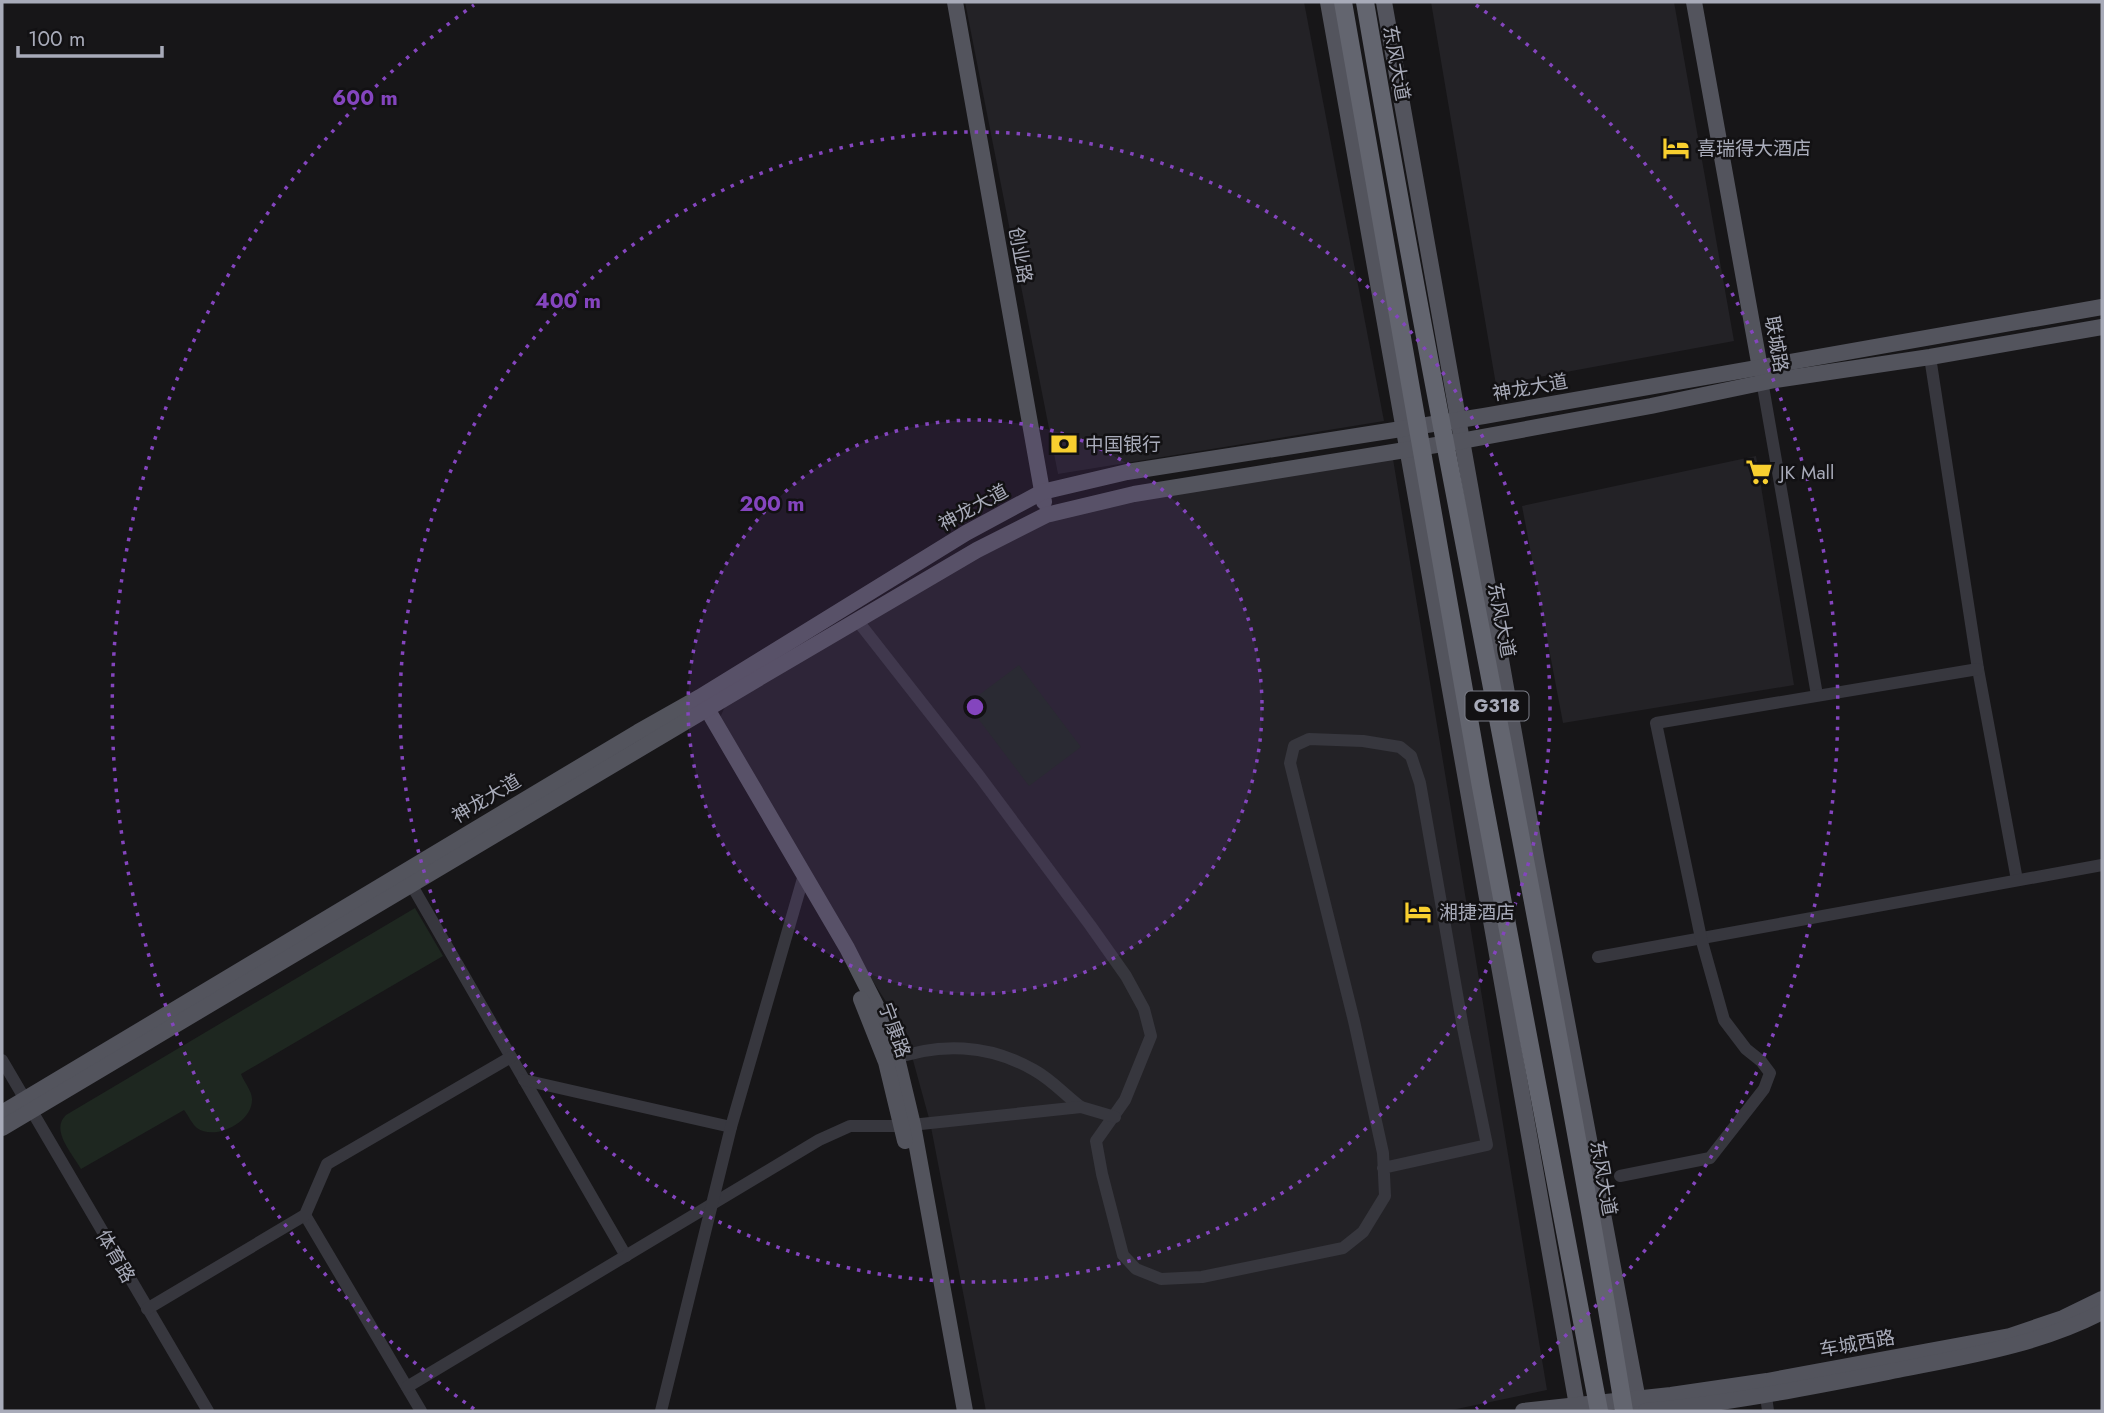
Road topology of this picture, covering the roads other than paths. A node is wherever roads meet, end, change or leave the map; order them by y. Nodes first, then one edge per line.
1 (955, 2) edge
2 (1328, 2) edge
3 (1343, 2) edge
4 (1365, 2) edge
5 (1384, 2) edge
6 (1694, 2) edge
7 (2102, 307) edge
8 (2102, 327) edge
9 (1930, 357) junction
10 (1761, 375) junction
11 (1458, 420) junction
12 (1405, 429) junction
13 (1461, 440) junction
14 (1409, 448) junction
15 (1042, 492) junction
16 (1045, 515) junction
17 (857, 620) junction
18 (1978, 669) junction
19 (1817, 695) junction
20 (699, 706) junction
21 (2102, 865) edge
22 (2017, 880) junction
23 (802, 881) junction
24 (411, 884) junction
25 (1701, 938) junction
26 (1598, 957) dead end
27 (511, 1057) junction
28 (2, 1060) edge
29 (891, 1060) junction
30 (524, 1080) junction
31 (28, 1105) junction
32 (1082, 1107) junction
33 (2, 1113) edge
34 (1115, 1117) junction
35 (907, 1126) junction
36 (731, 1127) junction
37 (2, 1128) edge
38 (1384, 1168) junction
39 (1620, 1176) dead end
40 (711, 1206) junction
41 (306, 1216) junction
42 (626, 1256) junction
43 (2102, 1300) edge
44 (147, 1309) junction
45 (2102, 1312) edge
46 (407, 1387) junction
47 (1767, 1404) edge
48 (1612, 1407) edge
49 (1642, 1407) edge
50 (1577, 1408) edge
51 (208, 1411) edge
52 (421, 1411) edge
53 (661, 1411) edge
54 (955, 1411) edge
55 (965, 1411) edge
56 (1523, 1411) edge

1 - 15 main road, 创业路
2 - 12 main road
3 - 48 highway, G318
4 - 48 highway, 东风大道 / G318
5 - 11 main road
6 - 10 main road, 联城路
7 - 10 main road, 神龙大道
8 - 9 main road, 神龙大道
9 - 10 main road, 神龙大道
9 - 18 street
10 - 11 main road, 神龙大道
10 - 13 main road, 神龙大道
10 - 19 street, 联城路
11 - 12 main road, 神龙大道
11 - 13 main road
12 - 14 main road
12 - 15 main road, 神龙大道
13 - 14 main road, 神龙大道
13 - 49 main road
14 - 16 main road, 神龙大道
14 - 50 main road
15 - 16 main road, 创业路
15 - 20 main road, 神龙大道
16 - 17 main road, 神龙大道
17 - 20 main road, 神龙大道
17 - 34 street
18 - 19 street
18 - 22 street
19 - 25 street
20 - 23 main road, 宁康路
20 - 24 main road, 神龙大道
20 - 31 main road, 神龙大道
21 - 22 street
22 - 25 street
23 - 29 main road, 宁康路
23 - 36 street
24 - 27 street
24 - 31 main road, 神龙大道
25 - 26 street
25 - 39 street
27 - 30 street
27 - 41 street
28 - 31 street, 体育路
29 - 32 street
29 - 35 main road, 宁康路
30 - 36 street
30 - 42 street
31 - 33 main road, 神龙大道
31 - 37 main road, 神龙大道
31 - 44 street, 体育路
32 - 34 street
32 - 35 street
34 - 38 street
35 - 40 street
35 - 54 main road, 宁康路
35 - 55 main road
36 - 40 street
38 - 38 street
40 - 42 street
40 - 53 street
41 - 44 street
41 - 46 street
42 - 46 street
43 - 49 main road, 车城西路
44 - 51 street, 体育路
45 - 47 main road, 车城西路
46 - 52 street
47 - 49 main road, 车城西路
48 - 49 main road, 车城西路
48 - 50 main road, 车城西路
50 - 56 main road, 车城西路

